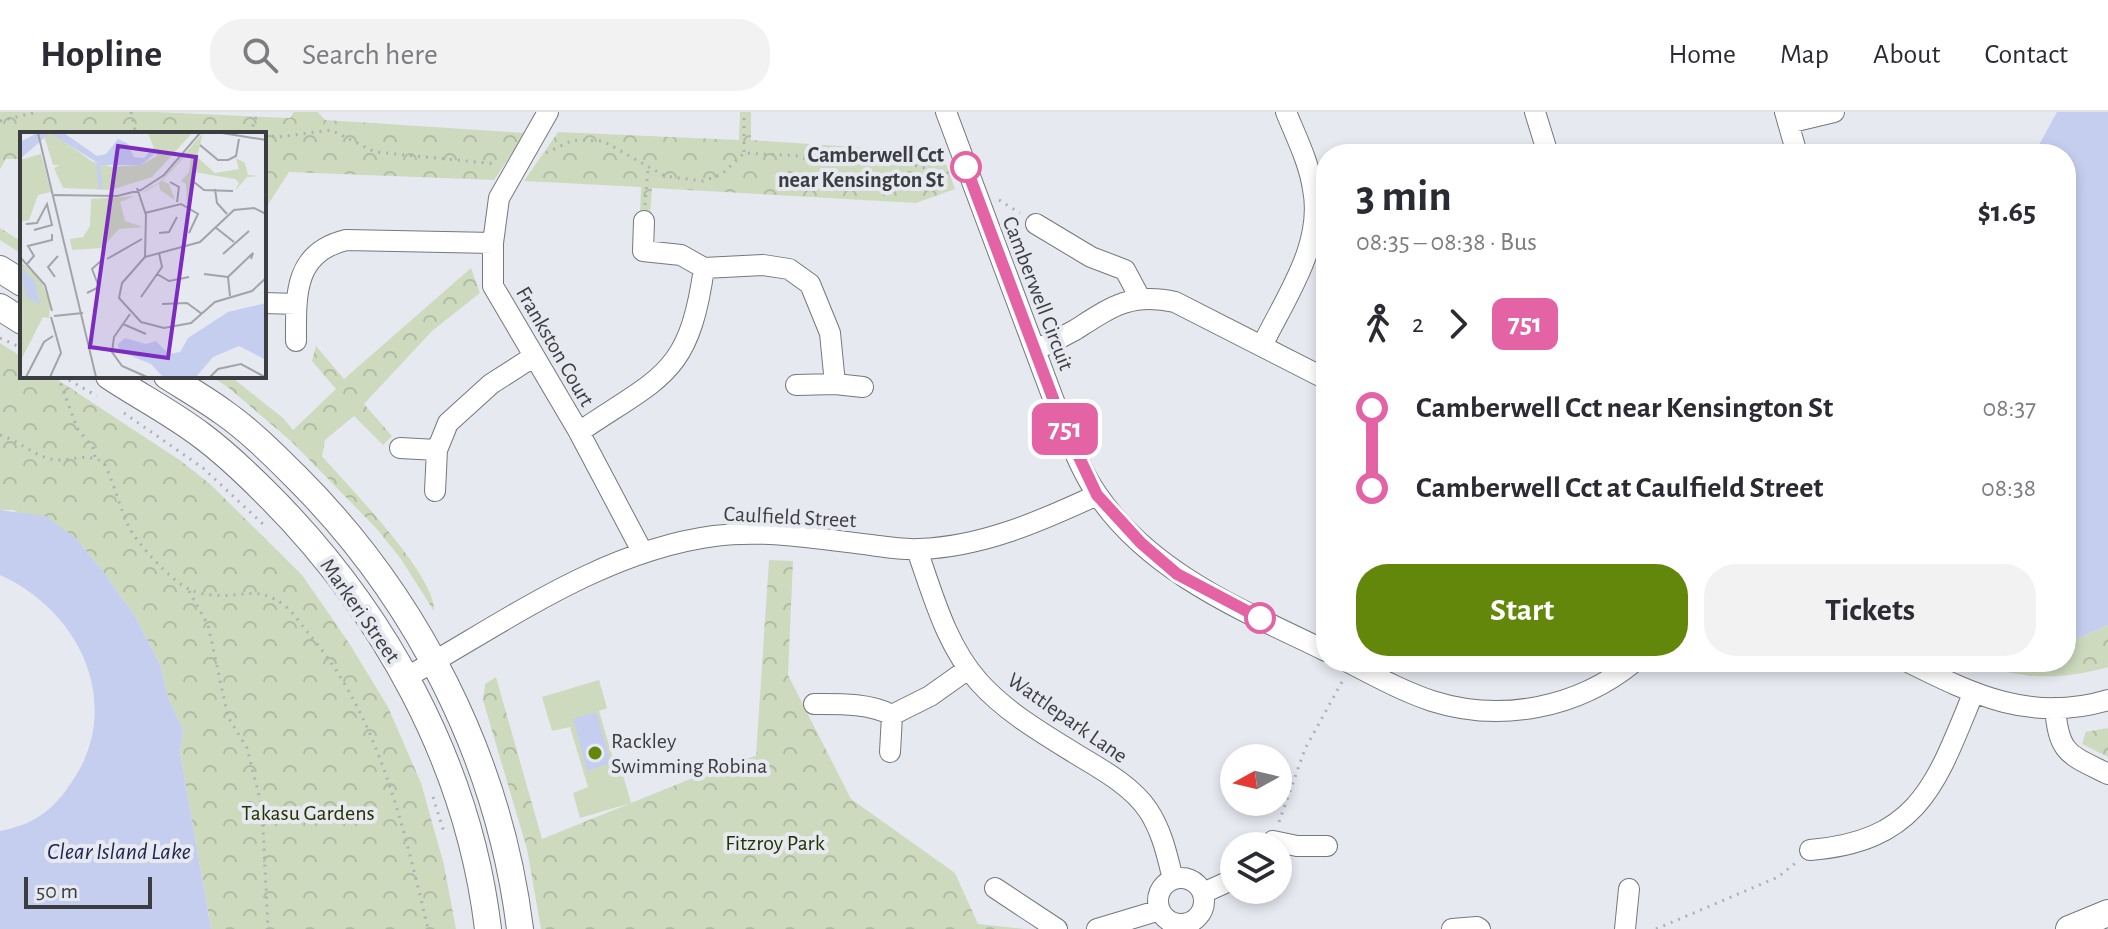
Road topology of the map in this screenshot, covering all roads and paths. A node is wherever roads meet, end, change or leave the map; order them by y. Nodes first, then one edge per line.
1 (37, 112) edge
2 (131, 112) edge
3 (258, 112) edge
4 (548, 112) edge
5 (744, 112) edge
6 (946, 112) edge
7 (1286, 112) edge
8 (1535, 112) edge
9 (1834, 112) edge
10 (1787, 118) edge
11 (0, 121) edge
12 (136, 132) edge
13 (251, 132) edge
14 (266, 135) edge
15 (1545, 144) edge
16 (1794, 144) edge
17 (744, 153) junction
18 (517, 166) junction
19 (648, 167) junction
20 (971, 181) junction
21 (644, 221) joint
22 (1036, 224) joint
23 (493, 243) junction
24 (704, 268) junction
25 (0, 269) edge
26 (20, 282) edge
27 (1140, 298) junction
28 (266, 303) edge
29 (296, 304) junction
30 (0, 307) edge
31 (20, 320) edge
32 (0, 338) edge
33 (296, 341) dead end
34 (1262, 346) junction
35 (20, 347) edge
36 (1035, 350) junction
37 (533, 357) junction
38 (1316, 374) edge
39 (61, 378) edge
40 (69, 378) edge
41 (170, 378) edge
42 (835, 384) junction
43 (796, 385) dead end
44 (103, 386) edge
45 (863, 387) dead end
46 (123, 412) dead end
47 (579, 432) junction
48 (0, 435) edge
49 (400, 448) dead end
50 (437, 450) junction
51 (95, 457) junction
52 (435, 491) dead end
53 (1097, 495) junction
54 (265, 526) dead end
55 (917, 550) junction
56 (643, 553) junction
57 (189, 590) junction
58 (1316, 646) edge
59 (434, 662) junction
60 (968, 669) junction
61 (1345, 672) edge
62 (1369, 672) edge
63 (1621, 672) edge
64 (1928, 672) edge
65 (407, 677) junction
66 (1973, 694) junction
67 (2108, 700) edge
68 (814, 704) dead end
69 (2055, 708) junction
70 (892, 715) junction
71 (890, 752) dead end
72 (2108, 774) edge
73 (430, 789) dead end
74 (1275, 832) edge
75 (447, 841) dead end
76 (1292, 845) edge
77 (1327, 846) dead end
78 (1810, 850) joint
79 (1173, 879) junction
80 (1220, 885) edge
81 (995, 888) dead end
82 (1629, 889) dead end
83 (1203, 893) junction
84 (1160, 910) junction
85 (2108, 913) edge
86 (1184, 926) edge
87 (1478, 928) edge
88 (268, 929) edge
89 (428, 929) edge
90 (488, 929) edge
91 (520, 929) edge
92 (1057, 929) edge
93 (1097, 929) edge
94 (1452, 929) edge
95 (1625, 929) edge
96 (1656, 929) edge
97 (2069, 929) edge

1 - 11 path
2 - 12 path
3 - 13 path
4 - 18 street, Frankston Court
5 - 17 path
6 - 20 street, Camberwell Circuit
7 - 34 street
8 - 15 street
9 - 10 street
10 - 16 street
14 - 18 path
17 - 19 path
17 - 20 path
18 - 19 path
18 - 23 street, Frankston Court
19 - 21 path
20 - 22 path
20 - 36 street, Camberwell Circuit
21 - 24 street
22 - 27 street
23 - 29 street
23 - 37 street, Frankston Court
24 - 42 street
24 - 47 street
25 - 26 main road
27 - 34 street
27 - 36 street
28 - 29 street
29 - 33 street
30 - 31 main road
32 - 35 path
34 - 38 street
36 - 53 street, Camberwell Circuit
37 - 47 street, Frankston Court
37 - 50 street
39 - 51 path
40 - 44 path
41 - 59 main road, Markeri Street
42 - 43 street
42 - 45 street
44 - 65 main road, Markeri Street
46 - 54 path
47 - 56 street, Frankston Court
48 - 51 path
49 - 50 street
50 - 52 street
51 - 57 path
53 - 55 street, Caulfield Street
53 - 58 street, Camberwell Circuit
55 - 56 street, Caulfield Street
55 - 60 street, Wattlepark Lane
56 - 59 street, Caulfield Street
57 - 88 path
57 - 89 path
59 - 65 street, Caulfield Street
59 - 91 main road, Markeri Street
60 - 70 street
60 - 79 street, Wattlepark Lane
61 - 74 path
62 - 63 street
64 - 66 street
65 - 90 main road, Markeri Street
66 - 69 street
66 - 78 street
67 - 69 street
68 - 70 street
69 - 72 street
70 - 71 street
73 - 75 path
76 - 77 street
78 - 96 path
79 - 83 street
79 - 84 street
80 - 83 street
81 - 92 street
82 - 95 street
83 - 86 street
84 - 86 street
84 - 93 street
85 - 97 main road
87 - 94 street

